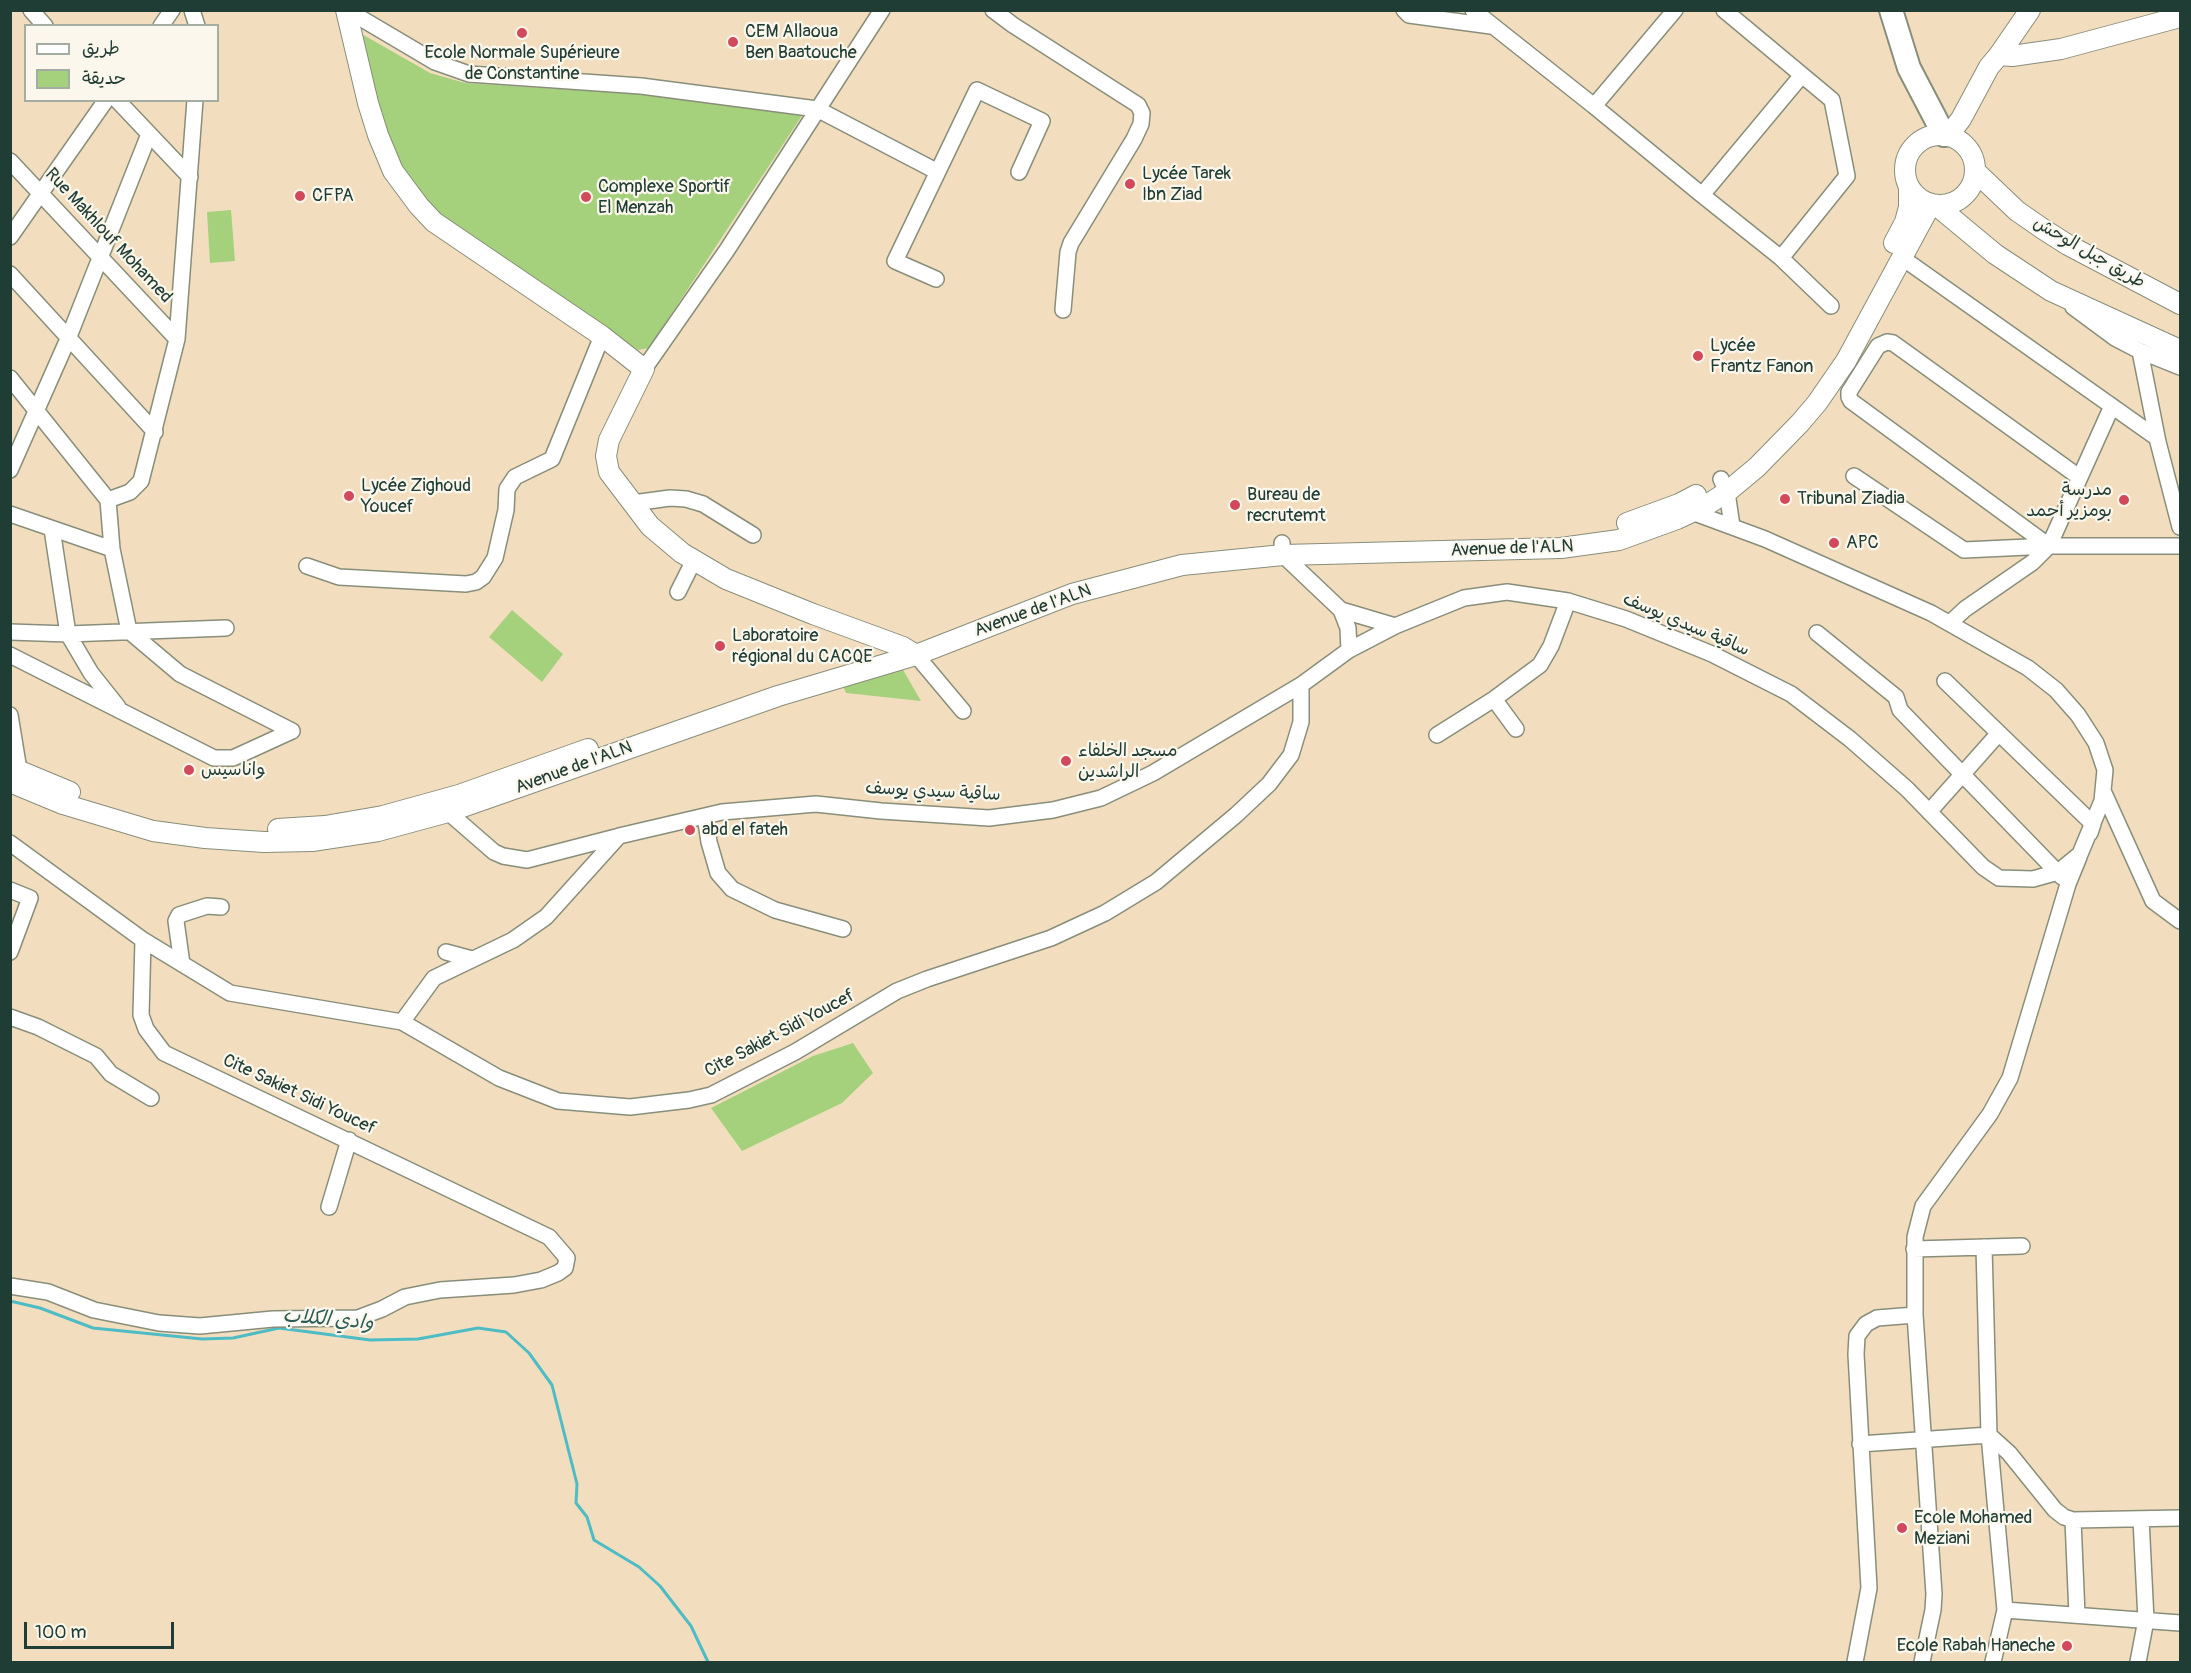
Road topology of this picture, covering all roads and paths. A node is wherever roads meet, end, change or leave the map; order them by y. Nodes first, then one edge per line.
1 (31, 10) edge
2 (172, 10) edge
3 (882, 10) edge
4 (993, 10) edge
5 (1404, 10) edge
6 (1473, 10) edge
7 (1675, 10) edge
8 (1724, 10) edge
9 (1891, 10) edge
10 (2030, 10) edge
11 (347, 11) edge
12 (2181, 17) edge
13 (43, 24) edge
14 (162, 24) edge
15 (1491, 26) junction
16 (1999, 55) junction
17 (1802, 75) junction
18 (104, 102) edge
19 (119, 102) edge
20 (195, 102) edge
21 (1594, 106) junction
22 (817, 109) junction
23 (149, 134) junction
24 (1946, 136) junction
25 (1966, 146) junction
26 (10, 161) edge
27 (936, 171) junction
28 (1975, 171) junction
29 (1019, 172) dead end
30 (190, 177) junction
31 (1909, 186) junction
32 (41, 192) junction
33 (1702, 195) junction
34 (1933, 204) junction
35 (10, 237) edge
36 (100, 256) junction
37 (1900, 257) junction
38 (1781, 258) junction
39 (10, 274) edge
40 (936, 279) dead end
41 (2051, 291) junction
42 (2181, 304) edge
43 (1831, 306) dead end
44 (1064, 310) dead end
45 (602, 336) junction
46 (68, 339) junction
47 (177, 339) junction
48 (2140, 351) junction
49 (2181, 351) edge
50 (1855, 365) junction
51 (2181, 367) edge
52 (644, 369) junction
53 (10, 378) edge
54 (2112, 406) junction
55 (37, 410) junction
56 (155, 432) junction
57 (2157, 438) junction
58 (10, 470) edge
59 (1854, 477) dead end
60 (2079, 477) junction
61 (1724, 486) junction
62 (108, 500) junction
63 (633, 503) junction
64 (1688, 507) junction
65 (10, 514) edge
66 (1732, 526) junction
67 (2181, 527) edge
68 (52, 529) junction
69 (753, 535) dead end
70 (2049, 546) junction
71 (2181, 546) edge
72 (112, 549) junction
73 (1282, 549) junction
74 (694, 560) junction
75 (307, 566) dead end
76 (678, 592) dead end
77 (1568, 601) junction
78 (1341, 610) junction
79 (1950, 623) junction
80 (1395, 626) junction
81 (226, 628) dead end
82 (129, 631) junction
83 (10, 632) edge
84 (1817, 633) dead end
85 (68, 634) junction
86 (1349, 650) junction
87 (910, 651) junction
88 (10, 655) edge
89 (1945, 681) dead end
90 (1301, 686) junction
91 (1494, 699) junction
92 (963, 711) dead end
93 (121, 712) junction
94 (10, 715) edge
95 (1516, 729) dead end
96 (1999, 733) junction
97 (1437, 735) dead end
98 (1963, 774) junction
99 (15, 780) edge
100 (2104, 793) junction
101 (445, 806) junction
102 (1929, 812) junction
103 (705, 816) junction
104 (2093, 824) junction
105 (619, 836) junction
106 (10, 843) edge
107 (2063, 878) junction
108 (10, 890) edge
109 (221, 907) dead end
110 (2181, 921) edge
111 (843, 929) dead end
112 (143, 940) junction
113 (11, 950) edge
114 (446, 952) dead end
115 (472, 959) junction
116 (182, 964) junction
117 (10, 1017) edge
118 (402, 1022) junction
119 (151, 1098) dead end
120 (349, 1140) junction
121 (329, 1207) dead end
122 (2022, 1246) dead end
123 (1984, 1248) junction
124 (1914, 1249) junction
125 (10, 1286) edge
126 (1915, 1316) junction
127 (1989, 1435) junction
128 (1922, 1439) junction
129 (1860, 1444) junction
130 (2181, 1518) edge
131 (2141, 1519) junction
132 (2073, 1520) junction
133 (2004, 1610) junction
134 (2077, 1615) junction
135 (2146, 1620) junction
136 (2181, 1623) edge
137 (1856, 1662) edge
138 (1922, 1662) edge
139 (1993, 1662) edge
140 (2138, 1662) edge

1 - 13 street
2 - 14 street
3 - 22 street
4 - 44 street
5 - 15 street
6 - 15 street
7 - 21 street
8 - 17 street
9 - 24 highway
10 - 16 main road
11 - 22 street
11 - 45 main road
12 - 16 main road
15 - 21 street
16 - 24 main road
16 - 25 main road
17 - 33 street
17 - 38 street
18 - 32 street
19 - 23 street
20 - 30 street
21 - 33 street
22 - 27 street
22 - 52 street
23 - 30 street
23 - 36 street
24 - 25 main road
24 - 31 main road
25 - 28 main road
26 - 32 street, Rue Makhlouf Mohamed
27 - 29 street
27 - 40 street
28 - 34 main road
28 - 42 main road, طريق جبل الوحش
30 - 47 street
31 - 34 main road
31 - 61 main road
32 - 35 street
32 - 36 street, Rue Makhlouf Mohamed
33 - 38 street
34 - 37 main road
34 - 41 main road
36 - 46 street
36 - 47 street, Rue Makhlouf Mohamed
37 - 50 main road
37 - 54 street
38 - 43 street
39 - 46 street
41 - 48 street
41 - 49 main road
45 - 52 main road
45 - 75 street
46 - 55 street
46 - 56 street
47 - 56 street
48 - 51 street
48 - 57 street
50 - 60 street
50 - 61 main road
50 - 70 street
52 - 63 main road
53 - 55 street
54 - 57 street
54 - 60 street
55 - 58 street
55 - 62 street
56 - 62 street
57 - 67 street
59 - 70 street
60 - 70 street
61 - 64 main road
61 - 66 street
62 - 72 street
63 - 69 street
63 - 74 main road
64 - 66 street, ساقية سيدي يوسف
64 - 73 main road
65 - 68 street
66 - 79 street, ساقية سيدي يوسف
68 - 72 street
68 - 85 street
70 - 71 street
70 - 79 street
72 - 82 street
73 - 78 street
73 - 87 main road
74 - 76 street
74 - 87 main road
77 - 80 street, ساقية سيدي يوسف
77 - 91 street
77 - 102 street, ساقية سيدي يوسف
78 - 80 street
78 - 86 street
79 - 100 street, ساقية سيدي يوسف
80 - 86 street, ساقية سيدي يوسف
81 - 82 street
82 - 85 street
82 - 93 street
83 - 85 street
84 - 98 street
85 - 93 street
86 - 90 street, ساقية سيدي يوسف
87 - 92 street
87 - 101 main road
88 - 93 street
89 - 96 street
90 - 103 street, ساقية سيدي يوسف
90 - 118 street, Cite Sakiet Sidi Youcef
91 - 95 street
91 - 97 street
94 - 99 street
96 - 98 street
96 - 104 street
98 - 102 street
98 - 107 street
99 - 101 main road
100 - 104 street, ساقية سيدي يوسف
100 - 110 street
101 - 105 street, ساقية سيدي يوسف
102 - 107 street, ساقية سيدي يوسف
103 - 105 street, ساقية سيدي يوسف
103 - 111 street
104 - 107 street, ساقية سيدي يوسف
105 - 115 street
106 - 112 street, Cite Sakiet Sidi Youcef
107 - 124 street
108 - 113 street
109 - 116 street
112 - 116 street, Cite Sakiet Sidi Youcef
112 - 120 street, Cite Sakiet Sidi Youcef
114 - 115 street
115 - 118 street
116 - 118 street, Cite Sakiet Sidi Youcef
117 - 119 street
120 - 121 street
120 - 125 street, Cite Sakiet Sidi Youcef
122 - 123 street
123 - 124 street
123 - 127 street
124 - 126 street
126 - 128 street
126 - 129 street
127 - 128 street
127 - 132 street
127 - 133 street
128 - 129 street
128 - 138 street
129 - 137 street
130 - 131 street
131 - 132 street
131 - 135 street
132 - 134 street
133 - 134 street
133 - 139 street
134 - 135 street
135 - 136 street
135 - 140 street

